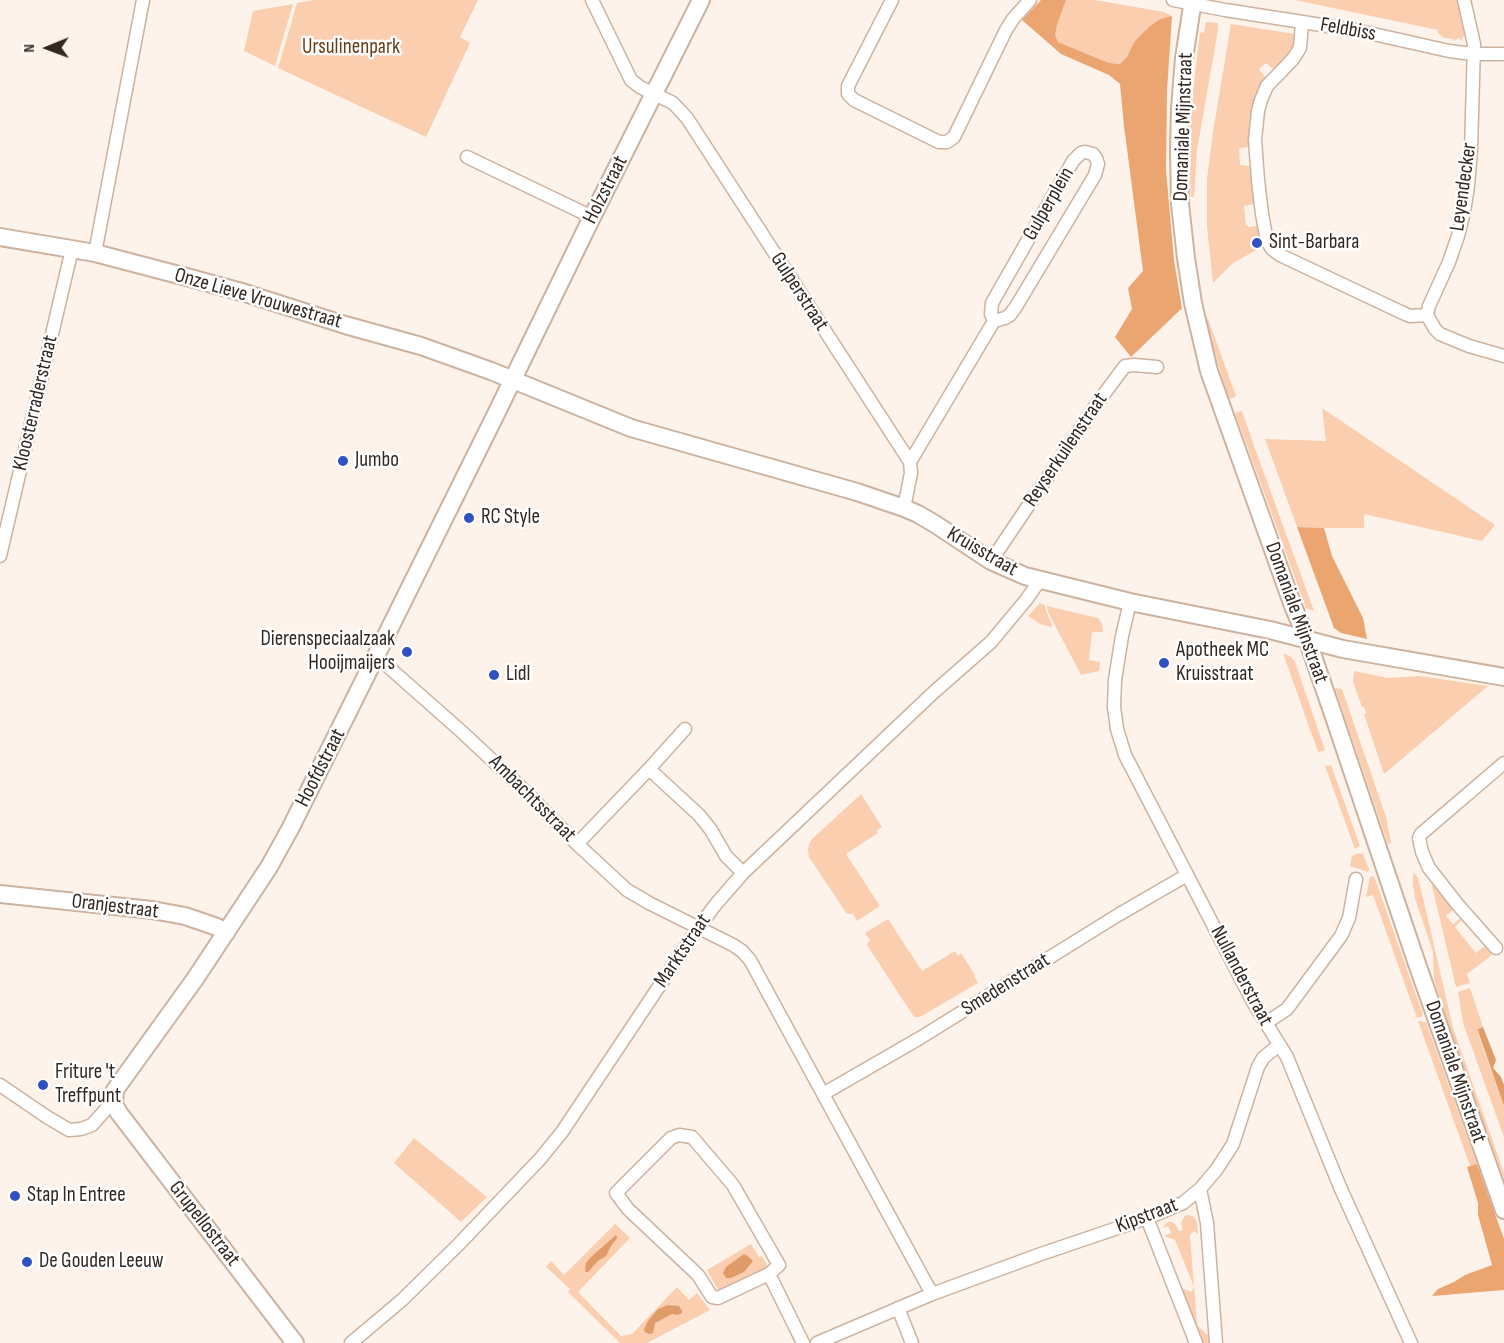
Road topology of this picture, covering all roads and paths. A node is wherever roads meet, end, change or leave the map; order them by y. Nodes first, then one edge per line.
1 (143, 0) edge
2 (592, 0) edge
3 (700, 0) edge
4 (892, 0) edge
5 (1030, 0) edge
6 (1173, 0) edge
7 (1464, 0) edge
8 (1193, 2) edge
9 (1302, 23) junction
10 (1473, 54) junction
11 (1504, 54) edge
12 (654, 93) junction
13 (467, 157) dead end
14 (592, 218) junction
15 (0, 237) edge
16 (72, 249) junction
17 (94, 254) junction
18 (1427, 315) junction
19 (994, 321) junction
20 (1504, 356) edge
21 (1157, 367) dead end
22 (512, 380) junction
23 (909, 462) junction
24 (904, 508) junction
25 (0, 556) edge
26 (991, 561) junction
27 (1040, 580) junction
28 (1130, 602) junction
29 (1306, 639) junction
30 (376, 656) junction
31 (1504, 677) edge
32 (685, 729) dead end
33 (1504, 763) edge
34 (648, 769) junction
35 (577, 844) junction
36 (743, 873) junction
37 (1187, 875) junction
38 (1356, 879) dead end
39 (0, 894) edge
40 (698, 928) junction
41 (226, 933) junction
42 (1496, 948) dead end
43 (1266, 1023) junction
44 (1279, 1045) junction
45 (0, 1085) edge
46 (823, 1094) junction
47 (114, 1104) junction
48 (1200, 1189) junction
49 (1504, 1210) edge
50 (1148, 1218) junction
51 (769, 1274) junction
52 (932, 1294) junction
53 (898, 1308) junction
54 (295, 1343) edge
55 (351, 1343) edge
56 (803, 1343) edge
57 (817, 1343) edge
58 (912, 1343) edge
59 (1197, 1343) edge
60 (1216, 1343) edge
61 (1412, 1343) edge

1 - 17 street
2 - 12 street, Gulperstraat
3 - 12 main road, Holzstraat
4 - 5 street
6 - 8 street, Feldbiss
7 - 10 street, Leyendecker
8 - 9 street, Feldbiss
8 - 29 main road, Domaniale Mijnstraat
9 - 10 street, Feldbiss
9 - 18 street
10 - 11 street, Feldbiss
10 - 18 street, Leyendecker
12 - 14 main road, Holzstraat
12 - 23 street, Gulperstraat
13 - 14 street
14 - 22 main road, Holzstraat
15 - 16 main road, Onze Lieve Vrouwestraat
16 - 17 main road, Onze Lieve Vrouwestraat
16 - 25 street, Kloosterraderstraat
17 - 22 main road, Onze Lieve Vrouwestraat
18 - 20 street
19 - 19 street, Gulperplein
19 - 23 street, Gulperplein
21 - 26 street, Reyserkuilenstraat
22 - 24 main road, Kruisstraat
22 - 30 main road, Hoofdstraat
23 - 24 street
24 - 26 main road, Kruisstraat
26 - 27 main road, Kruisstraat
27 - 28 main road, Kruisstraat
27 - 36 street, Marktstraat
28 - 29 main road, Kruisstraat
28 - 37 street, Nullanderstraat
29 - 31 main road, Kruisstraat
29 - 49 main road, Domaniale Mijnstraat
30 - 35 street, Ambachtsstraat
30 - 41 main road, Hoofdstraat
32 - 34 street
33 - 42 street
34 - 35 street
34 - 36 street
35 - 40 street, Ambachtsstraat
36 - 40 street, Marktstraat
37 - 43 street, Nullanderstraat
37 - 46 street, Smedenstraat
38 - 43 street
39 - 41 main road, Oranjestraat
40 - 46 street, Ambachtsstraat
40 - 55 street, Marktstraat
41 - 47 main road, Hoofdstraat
43 - 44 street, Nullanderstraat
44 - 48 street, Kipstraat
44 - 61 street, Nullanderstraat
45 - 47 street, Hoofdstraat
46 - 52 street, Ambachtsstraat
47 - 54 main road, Grupellostraat
48 - 50 street, Kipstraat
48 - 60 street
50 - 52 street, Kipstraat
50 - 59 street
51 - 51 street
51 - 56 street
52 - 53 street, Kipstraat
53 - 57 street, Kipstraat
53 - 58 street

